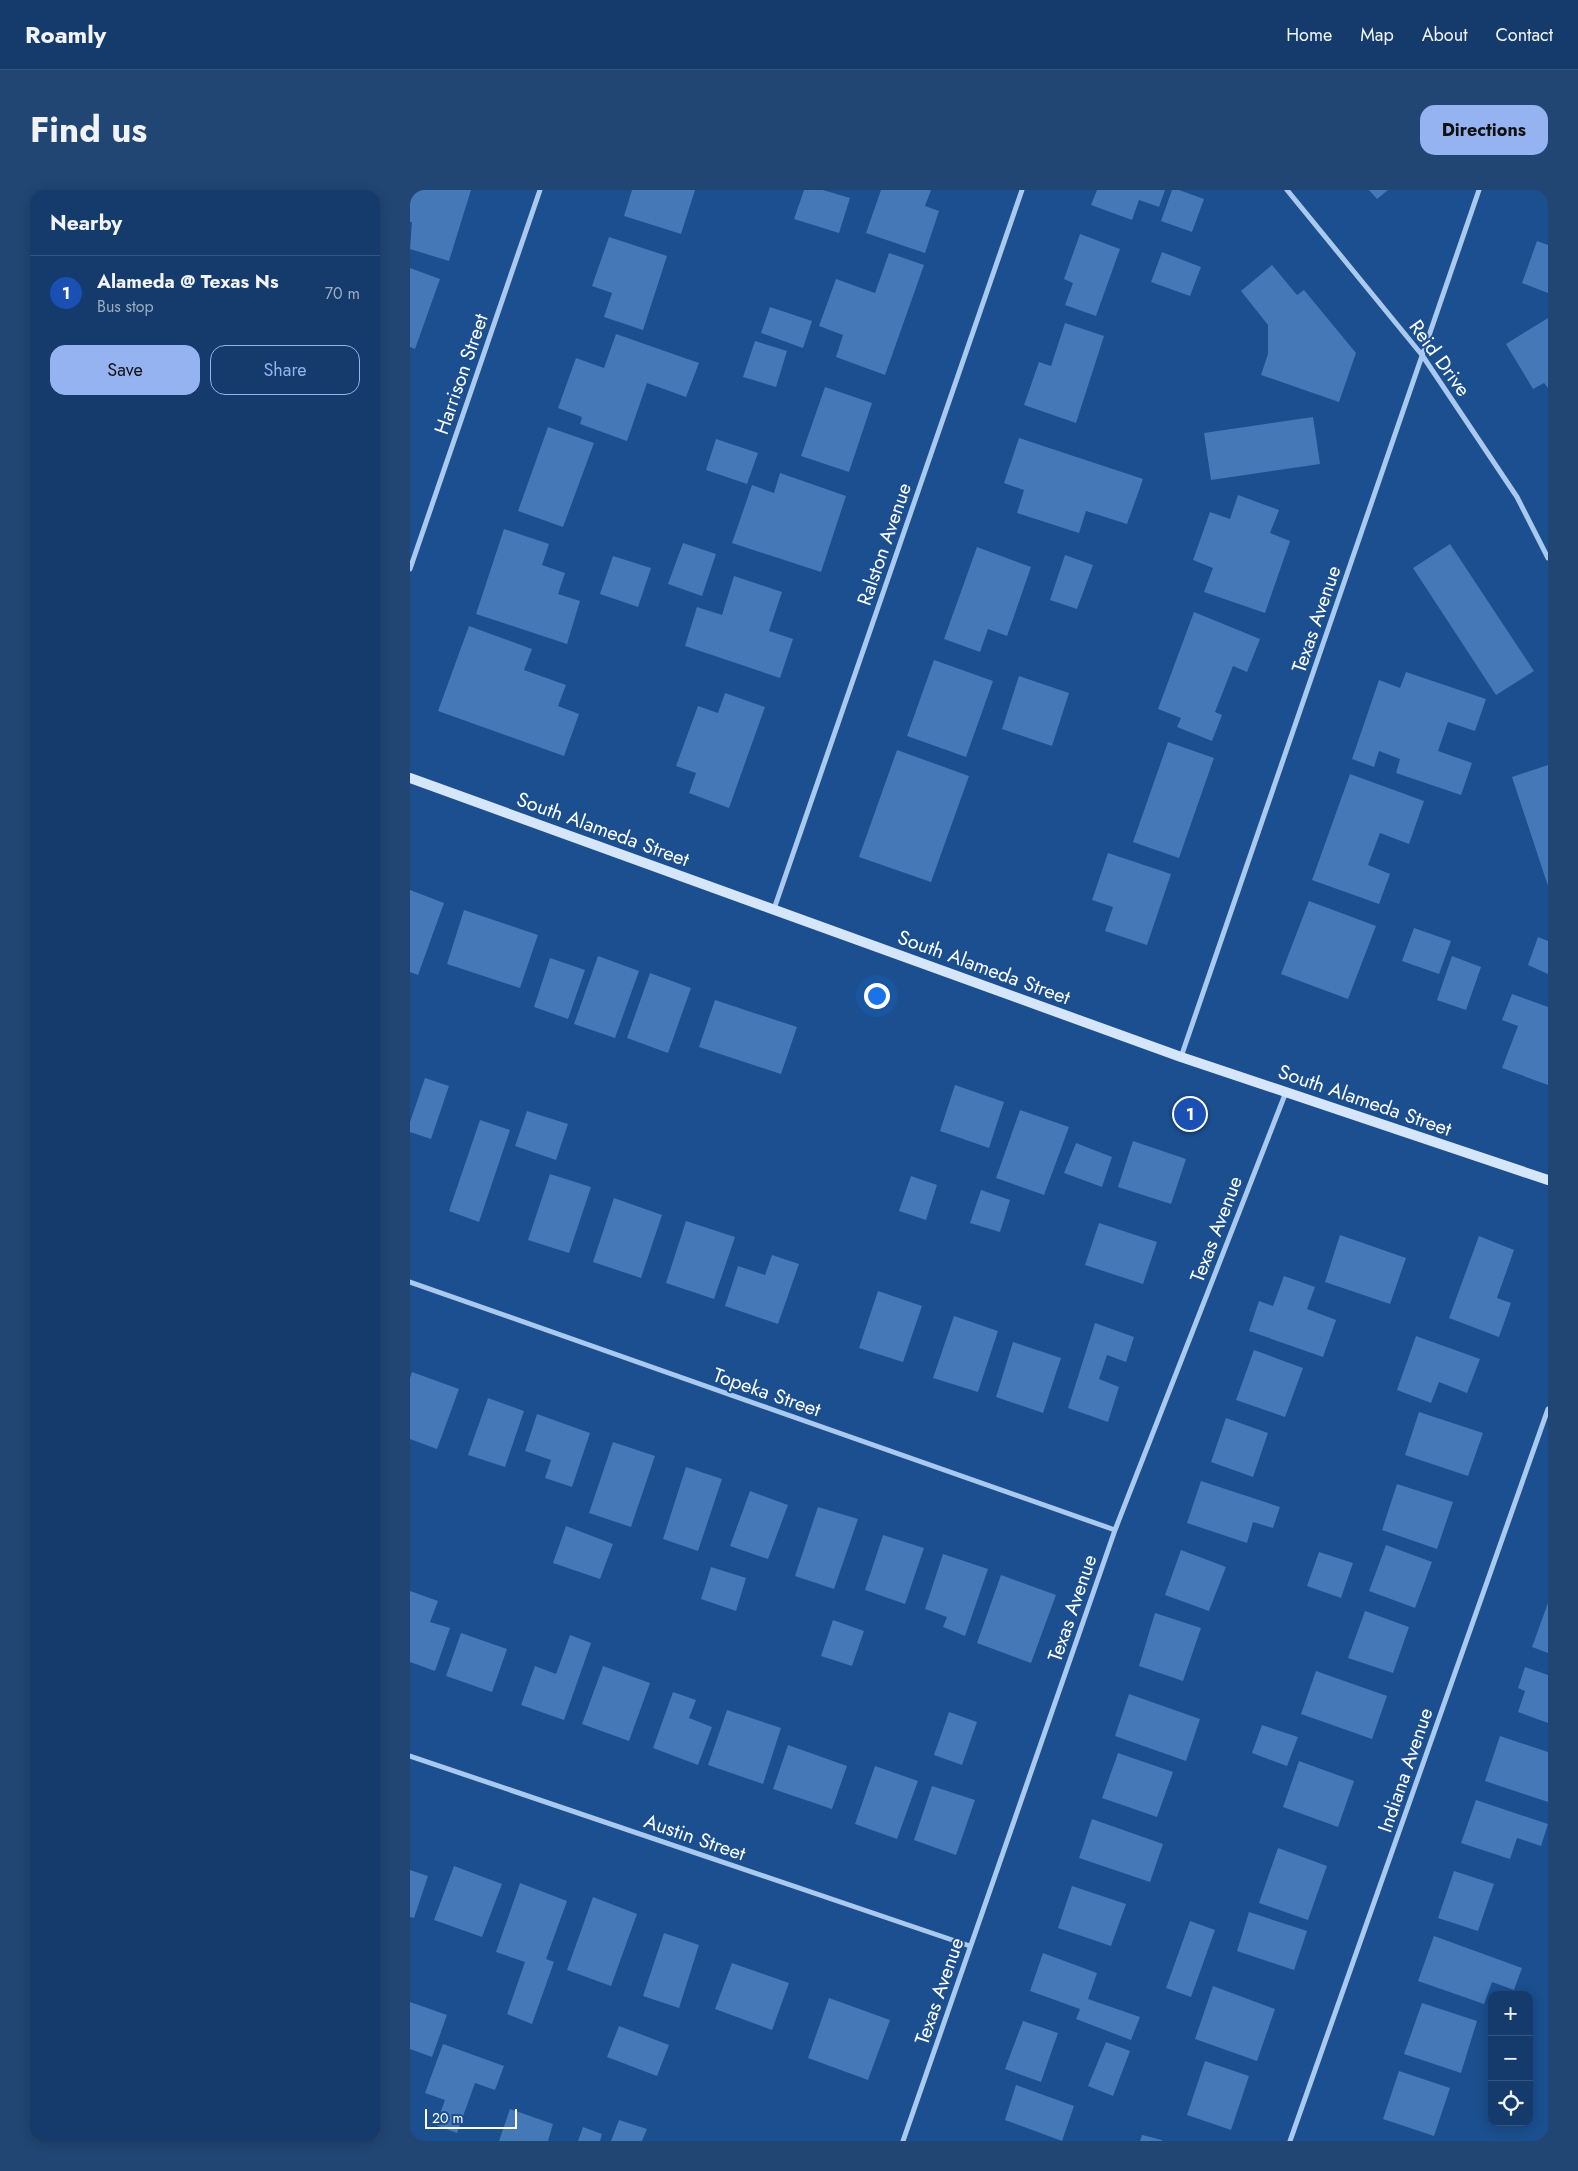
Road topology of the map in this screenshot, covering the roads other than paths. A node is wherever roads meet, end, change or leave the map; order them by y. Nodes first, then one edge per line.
1 (540, 190) edge
2 (1022, 190) edge
3 (1287, 190) edge
4 (1479, 190) edge
5 (1422, 355) junction
6 (1548, 558) edge
7 (410, 569) edge
8 (410, 778) edge
9 (774, 909) junction
10 (1181, 1057) junction
11 (1286, 1092) junction
12 (1548, 1180) edge
13 (410, 1282) edge
14 (1548, 1409) edge
15 (1115, 1530) junction
16 (410, 1756) edge
17 (970, 1946) junction
18 (903, 2141) edge
19 (1290, 2141) edge

1 - 7 street, Harrison Street
2 - 9 street, Ralston Avenue
3 - 5 street, Reid Drive
4 - 5 street, Texas Avenue
5 - 6 street, Reid Drive
5 - 10 street, Texas Avenue
8 - 9 main road, South Alameda Street
9 - 10 main road, South Alameda Street
10 - 11 main road, South Alameda Street
11 - 12 main road, South Alameda Street
11 - 15 street, Texas Avenue
13 - 15 street, Topeka Street
14 - 19 street, Indiana Avenue
15 - 17 street, Texas Avenue
16 - 17 street, Austin Street
17 - 18 street, Texas Avenue

